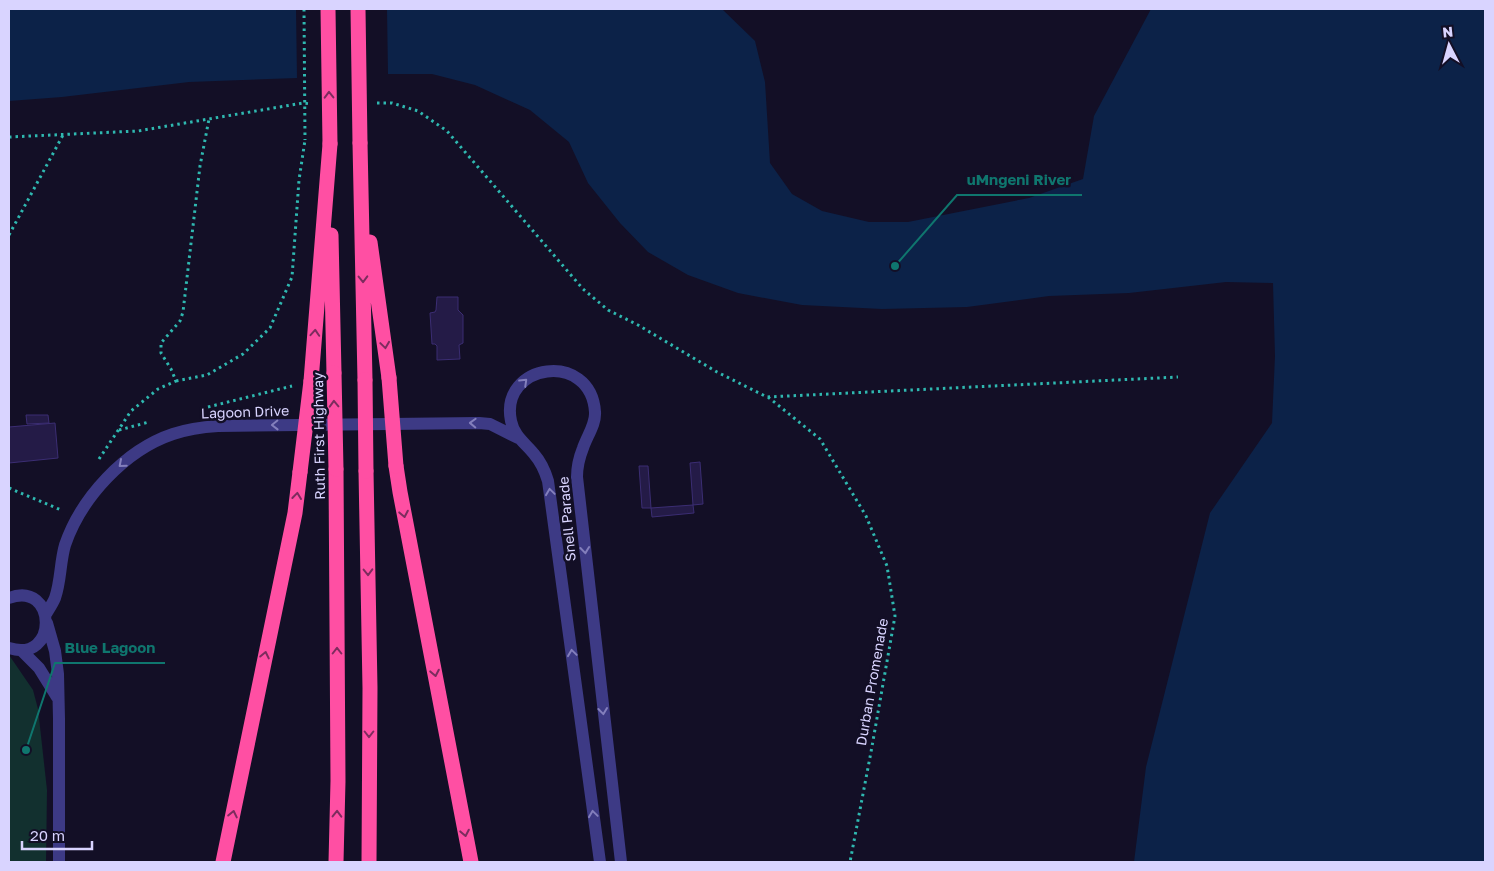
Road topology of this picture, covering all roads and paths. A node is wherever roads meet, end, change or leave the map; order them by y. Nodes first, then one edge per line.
1 (304, 9) edge
2 (328, 9) edge
3 (358, 9) edge
4 (209, 119) dead end
5 (64, 134) dead end
6 (330, 144) junction
7 (361, 176) junction
8 (9, 235) edge
9 (696, 361) dead end
10 (1178, 377) dead end
11 (176, 381) junction
12 (311, 381) junction
13 (257, 394) dead end
14 (767, 397) junction
15 (518, 438) junction
16 (96, 462) dead end
17 (9, 488) edge
18 (75, 520) junction
19 (9, 598) edge
20 (46, 618) junction
21 (15, 649) edge
22 (58, 699) junction
23 (60, 862) edge
24 (223, 862) edge
25 (336, 862) edge
26 (369, 862) edge
27 (471, 862) edge
28 (600, 862) edge
29 (621, 862) edge
30 (850, 862) edge

1 - 11 path, bridge
6 -> 2 highway, Ruth First Highway, bridge
3 - 7 highway, bridge
4 - 11 path
5 - 8 path
12 -> 6 highway
25 -> 6 highway, Ruth First Highway, bridge
7 -> 26 highway, bridge
7 -> 27 highway, bridge
9 - 14 path, Durban Promenade
10 - 14 path, Durban Promenade
11 - 16 path
12 - 13 path
24 -> 12 highway, bridge
14 - 30 path, Durban Promenade
15 -> 18 street, Lagoon Drive
28 -> 15 street, Snell Parade
15 -> 29 street, Snell Parade
17 - 18 path
18 - 20 street, Lagoon Drive
19 - 20 street
20 - 21 street, Lagoon Drive
20 - 22 street
21 - 22 street
22 - 23 street

